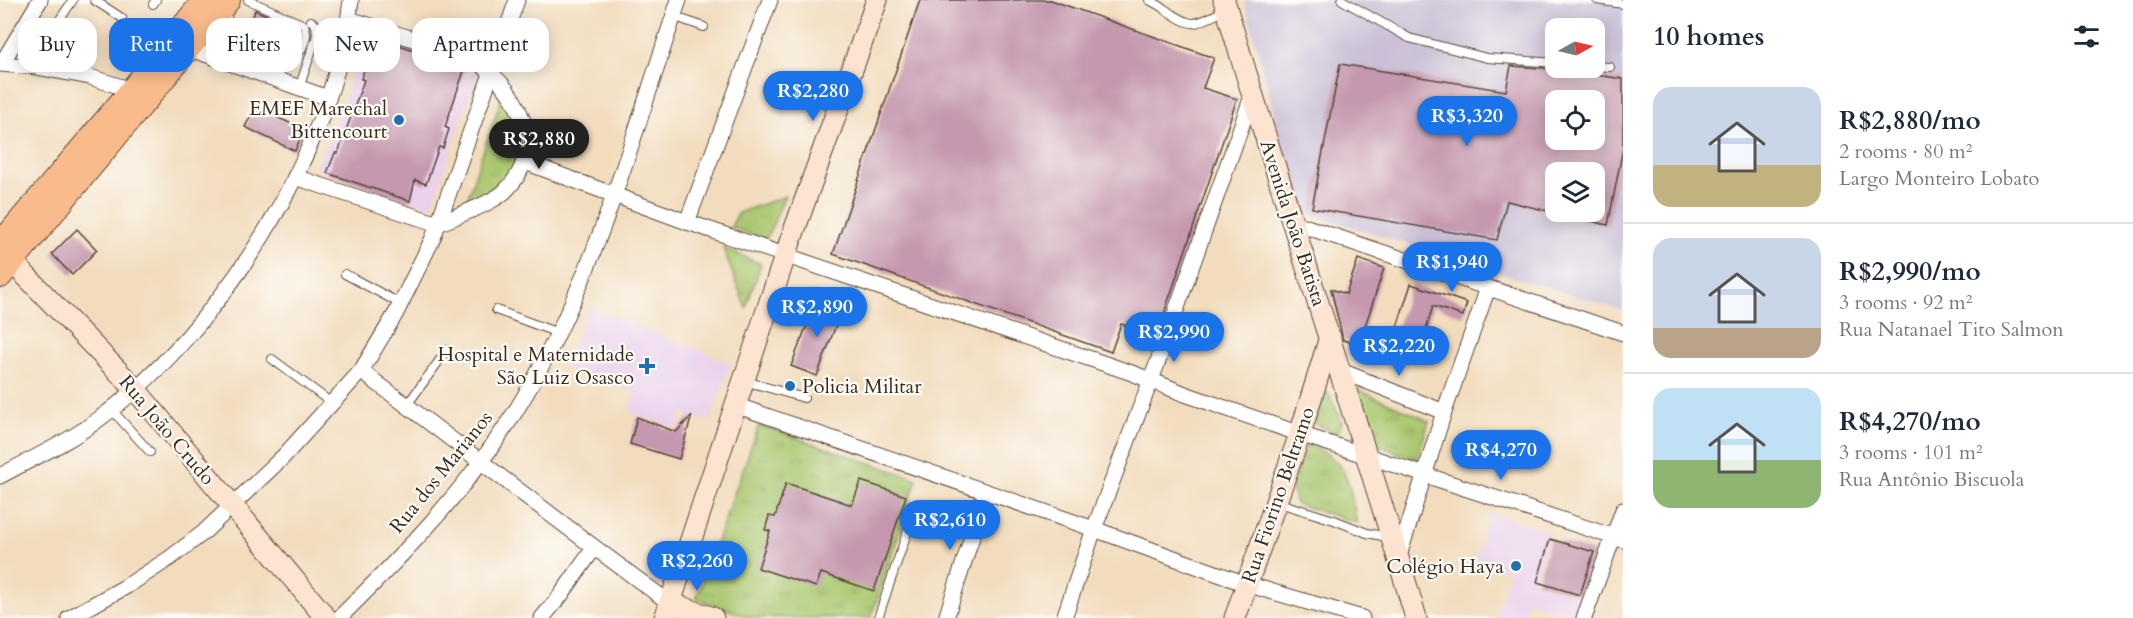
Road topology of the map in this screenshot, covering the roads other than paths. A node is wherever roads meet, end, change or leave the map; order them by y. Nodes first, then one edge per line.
1 (40, 0) edge
2 (73, 0) edge
3 (94, 0) edge
4 (248, 0) edge
5 (351, 0) edge
6 (517, 0) edge
7 (678, 0) edge
8 (770, 0) edge
9 (877, 0) edge
10 (1149, 0) edge
11 (1342, 0) edge
12 (1597, 0) edge
13 (218, 3) edge
14 (1623, 4) edge
15 (1226, 5) edge
16 (673, 16) junction
17 (61, 18) edge
18 (122, 18) dead end
19 (349, 18) edge
20 (311, 21) dead end
21 (704, 27) dead end
22 (400, 35) edge
23 (194, 39) edge
24 (194, 50) edge
25 (1545, 62) edge
26 (1, 64) edge
27 (18, 66) edge
28 (1605, 67) edge
29 (1610, 67) dead end
30 (59, 72) edge
31 (167, 72) edge
32 (336, 72) edge
33 (491, 73) junction
34 (299, 88) junction
35 (132, 90) junction
36 (1252, 96) junction
37 (328, 98) junction
38 (525, 162) junction
39 (295, 177) junction
40 (614, 196) junction
41 (687, 222) junction
42 (1292, 222) junction
43 (438, 224) junction
44 (785, 256) junction
45 (3, 258) edge
46 (345, 274) dead end
47 (1488, 288) junction
48 (841, 303) dead end
49 (401, 304) junction
50 (496, 310) dead end
51 (766, 311) junction
52 (558, 333) junction
53 (1623, 333) edge
54 (1330, 337) junction
55 (447, 350) dead end
56 (272, 359) dead end
57 (361, 371) junction
58 (1341, 371) junction
59 (743, 380) junction
60 (1151, 380) junction
61 (135, 389) junction
62 (804, 398) dead end
63 (333, 404) junction
64 (407, 405) junction
65 (735, 405) junction
66 (111, 409) junction
67 (1444, 412) junction
68 (1300, 434) junction
69 (150, 452) dead end
70 (1368, 455) junction
71 (482, 461) junction
72 (1425, 474) junction
73 (0, 476) edge
74 (986, 493) junction
75 (1276, 502) junction
76 (231, 507) junction
77 (1623, 510) edge
78 (1094, 529) junction
79 (908, 530) dead end
80 (1392, 537) junction
81 (1618, 538) edge
82 (594, 548) junction
83 (1398, 559) junction
84 (1246, 584) junction
85 (667, 611) edge
86 (69, 618) edge
87 (326, 618) edge
88 (339, 618) edge
89 (542, 618) edge
90 (712, 618) edge
91 (878, 618) edge
92 (946, 618) edge
93 (1064, 618) edge
94 (1235, 618) edge
95 (1362, 618) edge
96 (1416, 618) edge
97 (1584, 618) edge

1 - 26 street
2 - 17 lane
3 - 18 lane
4 - 13 lane
5 - 19 street
6 - 33 street
7 - 16 street, Rua dos Marianos
8 - 41 street
9 - 44 main road
10 - 15 lane
11 - 25 lane
12 - 14 lane
13 - 23 main road
13 - 35 main road
15 - 36 main road, Avenida João Batista
16 - 21 lane
16 - 40 street, Rua dos Marianos
20 - 34 lane
22 - 33 street
24 - 34 street
26 - 27 street
28 - 29 lane
30 - 35 street
31 - 45 main road
32 - 37 street
33 - 38 street
33 - 43 street
34 - 37 street
35 - 45 main road
36 - 42 main road, Avenida João Batista
36 - 60 street
37 - 39 street
38 - 40 street
38 - 43 street
39 - 43 street
39 - 61 street
40 - 41 street
40 - 52 street, Rua dos Marianos
41 - 44 street
42 - 47 street
42 - 54 main road, Avenida João Batista
43 - 49 street
44 - 51 main road
44 - 60 street
45 - 61 main road, Rua João Crudo
46 - 49 lane
47 - 53 street
47 - 67 street
48 - 51 lane
49 - 57 street
50 - 52 lane
51 - 59 main road
52 - 71 street, Rua dos Marianos
54 - 58 main road, Avenida João Batista
54 - 68 main road, Rua Fiorino Beltramo
55 - 64 lane
56 - 63 lane
57 - 63 street
57 - 64 street
58 - 67 street
58 - 70 main road, Avenida João Batista
59 - 62 lane
59 - 65 main road
60 - 68 street
60 - 78 street
61 - 66 street
61 - 76 main road, Rua João Crudo
63 - 76 street
64 - 71 street
65 - 74 street
65 - 85 main road
66 - 69 lane
66 - 73 street
67 - 72 street
68 - 70 street
68 - 75 main road, Rua Fiorino Beltramo
70 - 72 street
70 - 80 main road, Avenida João Batista
71 - 82 street
71 - 88 street, Rua dos Marianos
72 - 81 street
72 - 83 street
74 - 78 street
74 - 92 street
75 - 80 lane
75 - 84 main road, Rua Fiorino Beltramo
76 - 86 street
76 - 87 main road, Rua João Crudo
77 - 81 street
78 - 84 street
78 - 93 street
79 - 91 lane
80 - 83 main road, Avenida João Batista
81 - 97 street
82 - 85 street
82 - 89 street
83 - 96 main road, Avenida João Batista
84 - 94 main road, Rua Fiorino Beltramo
84 - 95 street
85 - 90 main road

